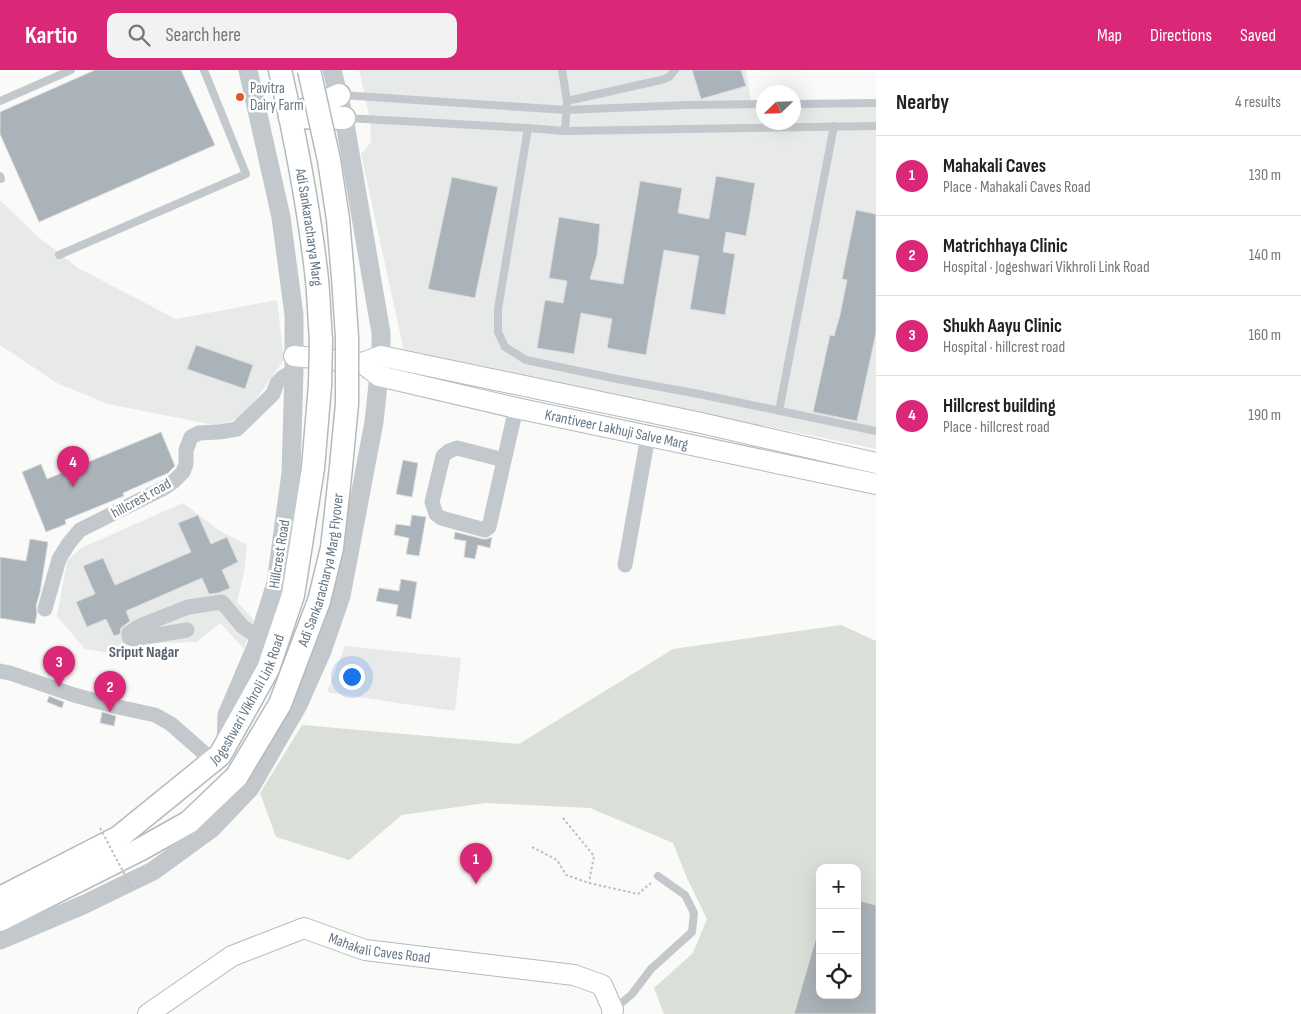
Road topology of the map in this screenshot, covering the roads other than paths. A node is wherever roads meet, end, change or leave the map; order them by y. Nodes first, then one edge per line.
1 (70, 70) edge
2 (204, 70) edge
3 (248, 70) edge
4 (280, 70) edge
5 (309, 70) edge
6 (332, 70) edge
7 (562, 70) edge
8 (675, 70) edge
9 (339, 95) junction
10 (0, 100) edge
11 (567, 101) junction
12 (876, 103) edge
13 (756, 104) edge
14 (801, 104) edge
15 (566, 110) junction
16 (290, 117) junction
17 (344, 118) junction
18 (834, 126) junction
19 (876, 126) edge
20 (528, 128) junction
21 (565, 131) junction
22 (59, 255) dead end
23 (381, 356) junction
24 (362, 363) junction
25 (294, 364) junction
26 (379, 376) junction
27 (320, 385) joint
28 (516, 408) junction
29 (779, 411) junction
30 (876, 431) edge
31 (648, 436) junction
32 (504, 460) junction
33 (876, 463) edge
34 (876, 484) edge
35 (625, 565) dead end
36 (45, 610) dead end
37 (187, 630) dead end
38 (267, 644) junction
39 (0, 671) edge
40 (220, 752) junction
41 (658, 876) road end
42 (0, 898) edge
43 (0, 920) edge
44 (0, 940) edge
45 (613, 1012) edge
46 (148, 1014) edge

1 - 10 lane
2 - 22 lane
3 - 25 street, Hillcrest Road
4 - 16 main road, Adi Sankaracharya Marg
5 - 43 main road, Adi Sankaracharya Marg Flyover, bridge
6 - 9 street
7 - 11 lane
8 - 11 lane
9 - 15 lane
9 - 16 main road
9 - 17 street
11 - 15 lane
12 - 14 lane
13 - 15 lane
15 - 21 lane
16 - 17 main road
16 - 27 main road, Adi Sankaracharya Marg, bridge
17 - 20 lane
17 - 23 street
18 - 19 lane
18 - 21 lane
18 - 29 lane
20 - 21 lane
20 - 29 lane
23 - 24 main road
23 - 26 street
23 - 33 main road, Krantiveer Lakhuji Salve Marg
24 - 25 main road
24 - 26 main road, Krantiveer Lakhuji Salve Marg
25 - 36 street, hillcrest road
25 - 38 street, Hillcrest Road
26 - 28 main road, Krantiveer Lakhuji Salve Marg
26 - 44 street
27 - 38 main road, Jogeshwari Vikhroli Link Road
28 - 31 main road, Krantiveer Lakhuji Salve Marg
28 - 32 street
29 - 30 lane
31 - 34 main road, Krantiveer Lakhuji Salve Marg
31 - 35 street
32 - 32 street
37 - 38 street
38 - 40 main road, Jogeshwari Vikhroli Link Road
39 - 40 street
40 - 42 main road, Jogeshwari Vikhroli Link Road
41 - 45 lane
45 - 46 main road, Mahakali Caves Road

